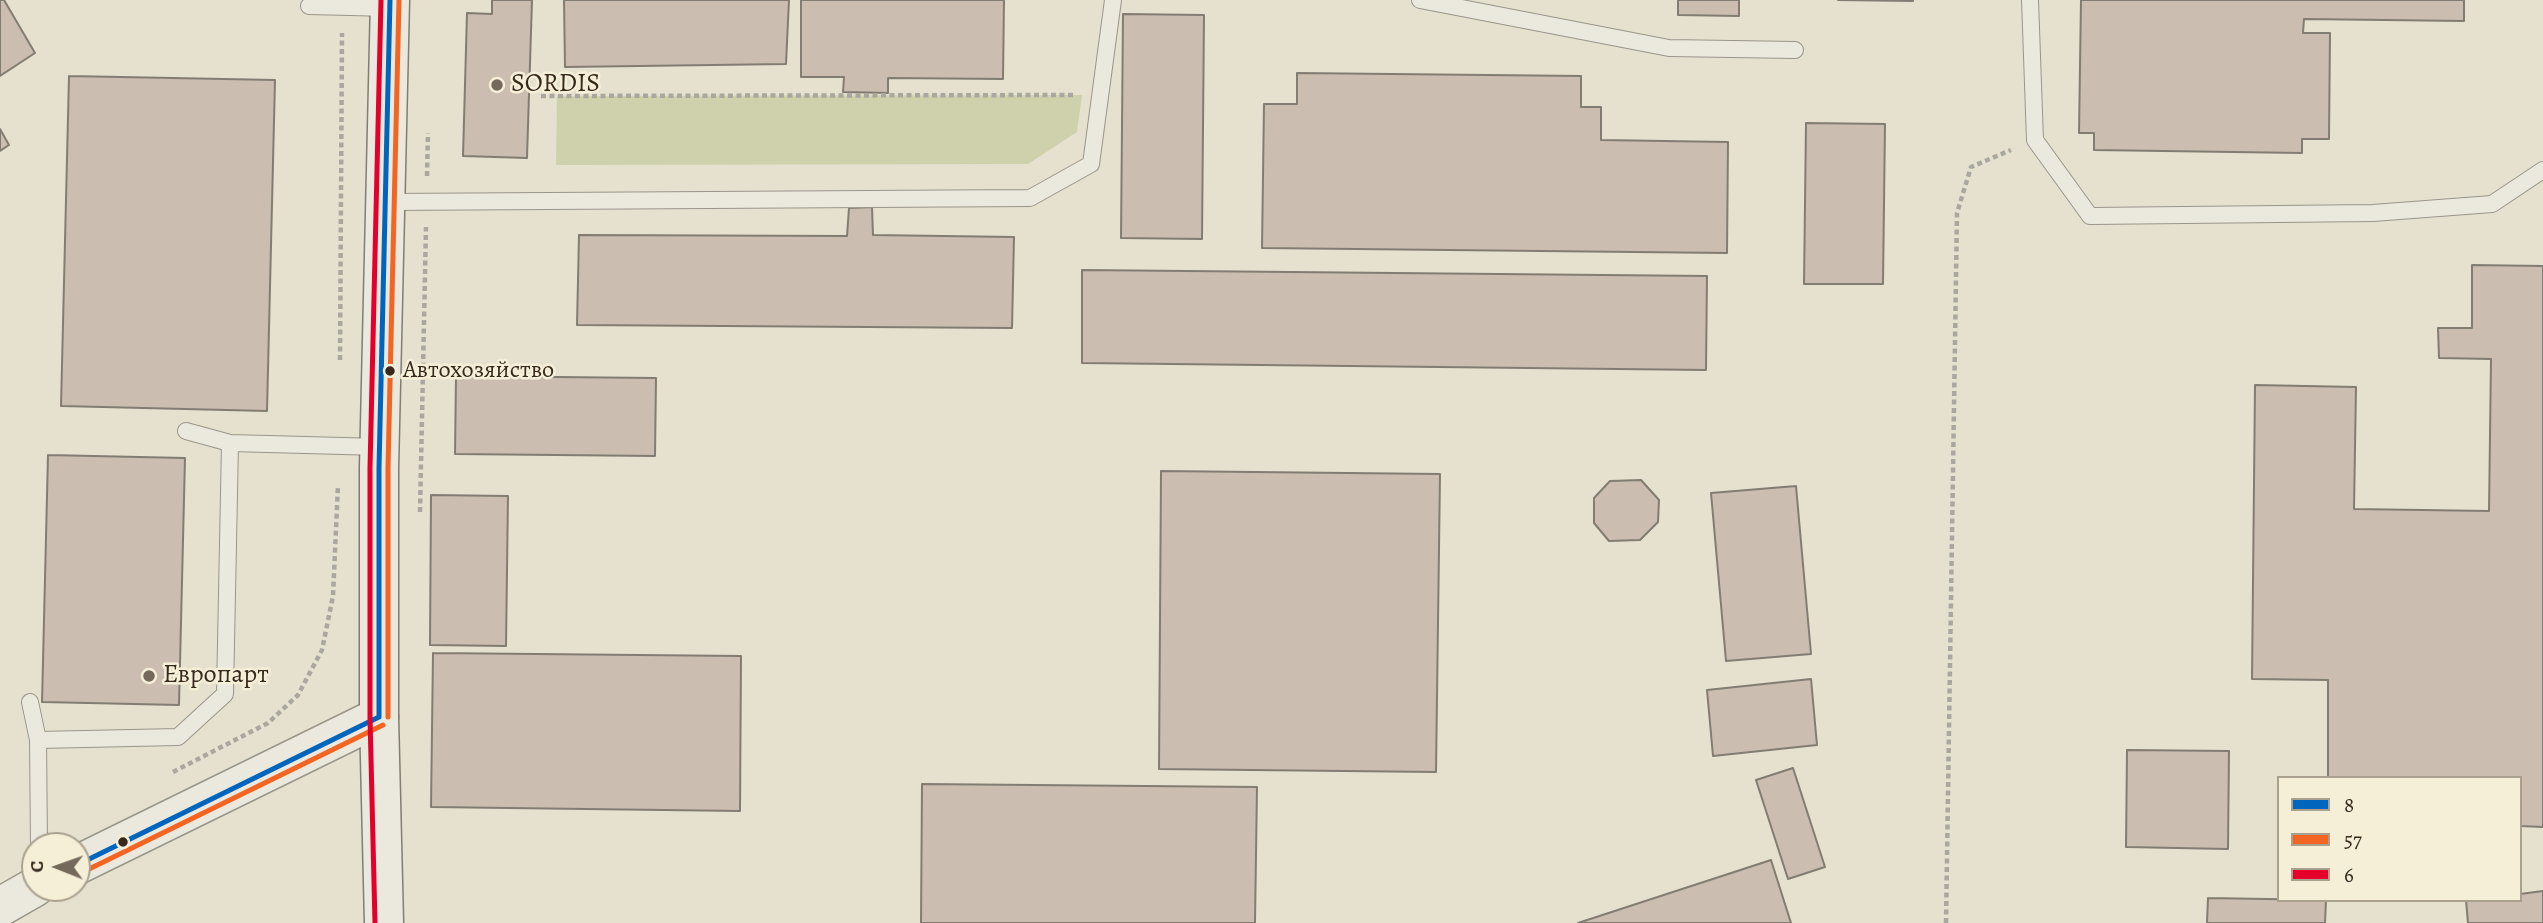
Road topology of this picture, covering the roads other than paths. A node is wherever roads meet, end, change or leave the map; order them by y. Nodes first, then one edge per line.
1 (1113, 0) edge
2 (1420, 0) edge
3 (2030, 0) edge
4 (390, 4) edge
5 (309, 6) dead end
6 (1795, 50) dead end
7 (2543, 170) edge
8 (387, 202) junction
9 (186, 431) dead end
10 (230, 443) junction
11 (380, 447) junction
12 (30, 702) dead end
13 (379, 717) junction
14 (38, 740) junction
15 (39, 832) edge
16 (91, 858) edge
17 (21, 895) edge
18 (0, 907) edge
19 (384, 923) edge

1 - 8 lane
2 - 6 lane
3 - 7 lane
4 - 5 lane
4 - 8 main road
8 - 11 main road
9 - 10 lane
10 - 11 lane
10 - 14 lane
11 - 13 main road
12 - 14 lane
13 - 16 main road
13 - 19 main road
14 - 15 lane
17 - 18 main road

